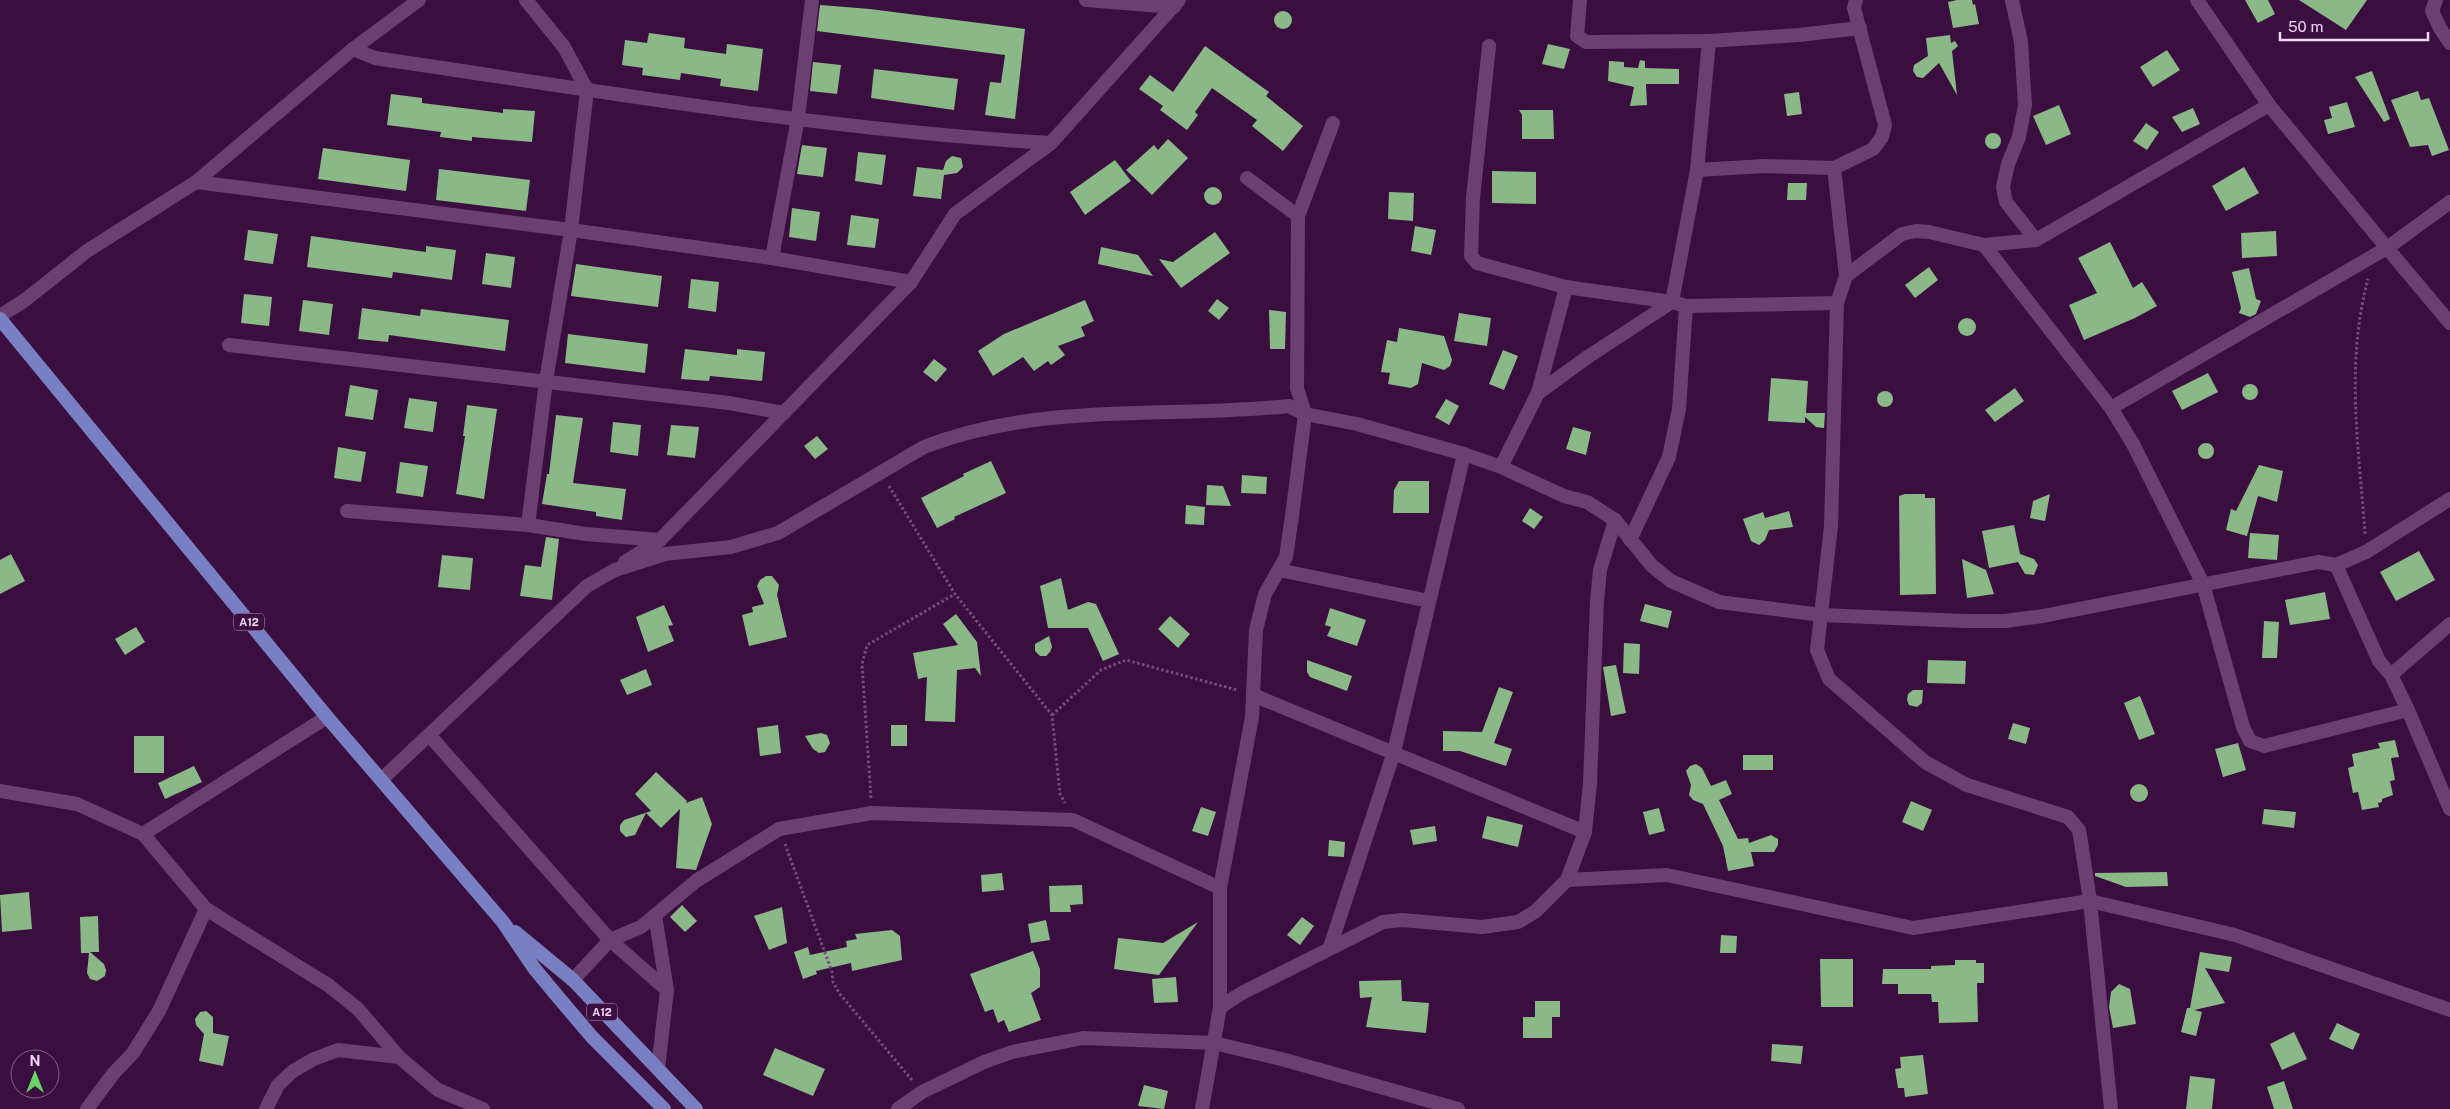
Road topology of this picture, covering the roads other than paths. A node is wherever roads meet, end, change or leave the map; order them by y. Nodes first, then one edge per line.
1 (419, 0) edge
2 (526, 0) edge
3 (812, 0) edge
4 (1086, 0) edge
5 (1580, 0) edge
6 (1856, 0) edge
7 (2012, 0) edge
8 (2197, 0) edge
9 (2436, 0) edge
10 (1177, 4) edge
11 (1860, 28) junction
12 (1709, 41) junction
13 (2450, 43) edge
14 (1489, 46) dead end
15 (353, 50) junction
16 (587, 90) junction
17 (2269, 105) junction
18 (798, 118) junction
19 (1333, 123) dead end
20 (1051, 143) junction
21 (1834, 168) junction
22 (1697, 170) junction
23 (1248, 178) dead end
24 (196, 182) junction
25 (2450, 202) edge
26 (1298, 216) junction
27 (571, 230) junction
28 (2036, 240) junction
29 (1984, 245) junction
30 (2387, 248) junction
31 (772, 258) junction
32 (1846, 276) junction
33 (911, 282) junction
34 (1566, 287) junction
35 (1672, 302) junction
36 (1837, 303) junction
37 (1686, 306) junction
38 (0, 318) edge
39 (2450, 323) edge
40 (229, 345) dead end
41 (546, 381) junction
42 (1538, 393) junction
43 (2111, 408) junction
44 (784, 413) junction
45 (1305, 414) junction
46 (1464, 454) junction
47 (1501, 467) junction
48 (2450, 499) edge
49 (347, 511) dead end
50 (1615, 520) junction
51 (528, 526) junction
52 (660, 540) junction
53 (1630, 540) junction
54 (2336, 565) junction
55 (1279, 570) junction
56 (2203, 584) junction
57 (587, 586) junction
58 (1429, 601) junction
59 (1822, 615) junction
60 (2450, 624) edge
61 (2391, 675) junction
62 (1254, 695) junction
63 (2408, 710) junction
64 (327, 717) junction
65 (430, 736) junction
66 (1394, 752) junction
67 (382, 779) junction
68 (0, 791) edge
69 (2450, 809) edge
70 (1586, 832) junction
71 (143, 834) junction
72 (1567, 880) junction
73 (1220, 888) junction
74 (2090, 902) junction
75 (206, 909) junction
76 (655, 915) junction
77 (503, 922) junction
78 (610, 940) junction
79 (1330, 947) junction
80 (573, 980) junction
81 (667, 990) junction
82 (1220, 1007) junction
83 (2450, 1010) edge
84 (1214, 1043) junction
85 (399, 1057) junction
86 (658, 1069) junction
87 (87, 1109) edge
88 (266, 1109) edge
89 (483, 1109) edge
90 (664, 1109) edge
91 (696, 1109) edge
92 (898, 1109) edge
93 (1202, 1109) edge
94 (1458, 1109) edge
95 (2112, 1109) edge

1 - 15 street
2 - 16 street
3 - 18 street
4 - 10 street
5 - 12 street
6 - 11 street
7 - 28 street
8 - 17 street
9 - 13 street
10 - 20 street
11 - 12 street
11 - 21 street
12 - 22 street
14 - 34 street
15 - 16 street
15 - 24 street
16 - 18 street
16 - 27 street
17 - 28 street
17 - 30 street
18 - 20 street
18 - 31 street
19 - 26 street
20 - 33 street
21 - 22 street
21 - 32 street
22 - 35 street
23 - 26 street
24 - 27 street
24 - 38 street
25 - 30 street
26 - 45 street
27 - 31 street
27 - 41 street
28 - 29 street
29 - 32 street
29 - 43 street
30 - 39 street
30 - 43 street
31 - 33 street
32 - 36 street
33 - 44 street
34 - 35 street
34 - 42 street
35 - 37 street
35 - 42 street
36 - 37 street
36 - 59 street
37 - 53 street
38 - 64 main road, A12
40 - 41 street
41 - 44 street
41 - 51 street
42 - 47 street
43 - 56 street
44 - 52 street
45 - 46 street
45 - 55 street
45 - 57 street
46 - 47 street
46 - 58 street
47 - 50 street
48 - 54 street
49 - 51 street
50 - 53 street
50 - 70 street
51 - 52 street
52 - 57 street
53 - 59 street
54 - 56 street
54 - 61 street
55 - 58 street
55 - 62 street
56 - 59 street
56 - 63 street
57 - 65 street
58 - 66 street
59 - 74 street
60 - 61 street
61 - 63 street
62 - 66 street
62 - 73 street
63 - 69 street
64 - 67 main road, A12
64 - 71 street
65 - 67 street
65 - 78 street
66 - 70 street
66 - 79 street
67 - 77 main road, A12
68 - 71 street
70 - 72 street
71 - 75 street
72 - 74 street
72 - 79 street
73 - 76 street
73 - 82 street
74 - 83 street
74 - 95 street
75 - 85 street
75 - 87 street
76 - 78 street
76 - 81 street
77 - 80 main road, A12
77 - 90 main road, A12
78 - 80 street
78 - 81 street
79 - 82 street
80 - 86 main road, A12
81 - 86 street
82 - 84 street
84 - 92 street
84 - 93 street
84 - 94 street
85 - 88 street
85 - 89 street
86 - 91 main road, A12

